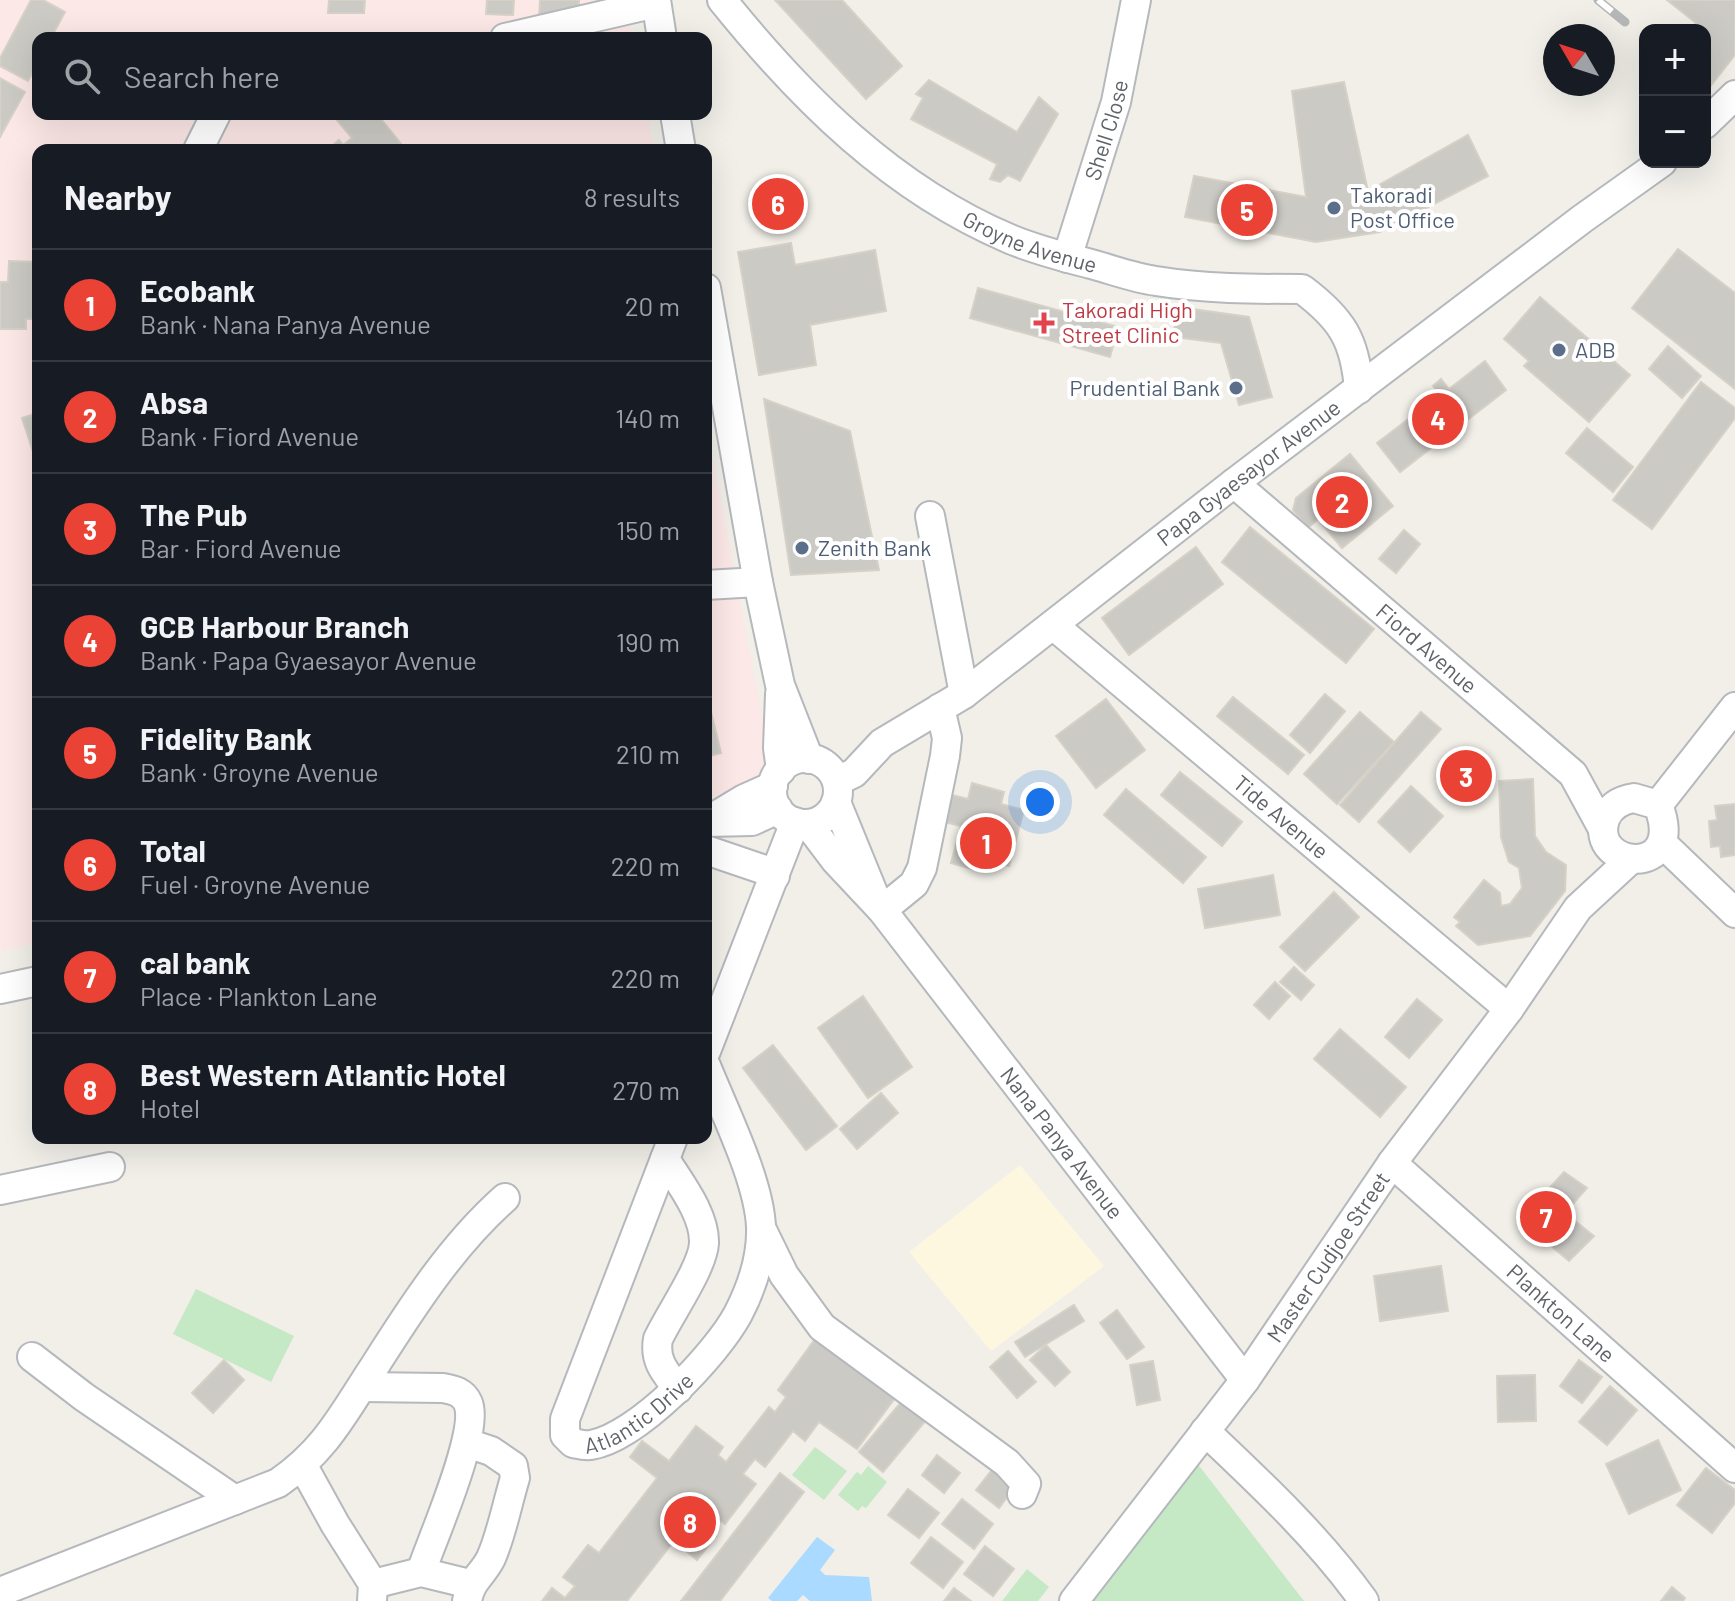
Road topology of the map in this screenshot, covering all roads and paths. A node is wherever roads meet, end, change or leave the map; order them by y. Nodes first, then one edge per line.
1 (722, 0) edge
2 (1136, 0) edge
3 (656, 1) edge
4 (529, 32) edge
5 (661, 32) edge
6 (1734, 98) edge
7 (1711, 119) edge
8 (213, 120) edge
9 (676, 120) edge
10 (201, 144) edge
11 (680, 144) edge
12 (1654, 168) edge
13 (1067, 258) junction
14 (712, 322) edge
15 (1359, 389) junction
16 (1234, 483) junction
17 (930, 516) dead end
18 (758, 582) junction
19 (712, 585) edge
20 (1053, 625) junction
21 (780, 685) junction
22 (952, 701) junction
23 (1735, 707) edge
24 (1573, 774) junction
25 (826, 776) junction
26 (1624, 799) junction
27 (787, 802) junction
28 (1658, 805) junction
29 (712, 818) edge
30 (1604, 834) junction
31 (1663, 844) junction
32 (712, 852) edge
33 (1630, 860) junction
34 (775, 876) junction
35 (880, 908) junction
36 (1578, 908) junction
37 (1735, 913) edge
38 (32, 982) edge
39 (0, 989) edge
40 (1509, 1009) junction
41 (712, 1036) edge
42 (712, 1081) edge
43 (669, 1148) edge
44 (1392, 1163) junction
45 (110, 1167) dead end
46 (0, 1190) edge
47 (505, 1198) dead end
48 (761, 1227) junction
49 (32, 1357) dead end
50 (1245, 1380) junction
51 (362, 1387) junction
52 (678, 1389) junction
53 (1205, 1431) junction
54 (467, 1443) junction
55 (303, 1466) junction
56 (1732, 1466) edge
57 (1022, 1494) dead end
58 (235, 1500) junction
59 (421, 1572) junction
60 (0, 1592) edge
61 (373, 1592) edge
62 (468, 1593) edge
63 (1074, 1601) edge
64 (1364, 1601) edge

1 - 13 street, Groyne Avenue
2 - 13 street, Shell Close
3 - 4 street
3 - 5 street
6 - 7 street
8 - 10 street
9 - 11 street
12 - 15 street, Papa Gyaesayor Avenue
13 - 15 street, Groyne Avenue
14 - 18 street
15 - 16 street, Papa Gyaesayor Avenue
16 - 20 street, Papa Gyaesayor Avenue
16 - 24 street, Fiord Avenue
17 - 22 street
18 - 19 street
18 - 21 street
20 - 22 street, Papa Gyaesayor Avenue
20 - 40 street, Tide Avenue
21 - 25 street, Nana Panya Avenue
21 - 27 street
22 - 25 street, Papa Gyaesayor Avenue
22 - 35 street
23 - 28 street
24 - 26 street
24 - 30 street, Fiord Avenue
25 - 27 street
25 - 27 street
25 - 35 street, Nana Panya Avenue
26 - 28 street
26 - 30 street
27 - 29 street
27 - 34 street
27 - 35 street, Nana Panya Avenue
28 - 31 street
30 - 33 street
30 - 36 street, Master Cudjoe Street
31 - 33 street
31 - 37 street
32 - 34 street
33 - 36 street, Master Cudjoe Street
34 - 41 street
35 - 50 street, Nana Panya Avenue
36 - 40 street, Master Cudjoe Street
38 - 39 street
40 - 44 street, Master Cudjoe Street
42 - 48 street, Atlantic Drive
43 - 52 street
43 - 52 street, Atlantic Drive
44 - 50 street, Master Cudjoe Street
44 - 56 street, Plankton Lane
45 - 46 street
47 - 51 street
48 - 52 street, Atlantic Drive
48 - 57 street
49 - 58 street
50 - 53 street, Master Cudjoe Street
51 - 54 street
51 - 55 street
53 - 63 street, Master Cudjoe Street
53 - 64 street
54 - 59 street
54 - 62 street
55 - 58 street
55 - 61 street
58 - 60 street
59 - 61 street
59 - 62 street

